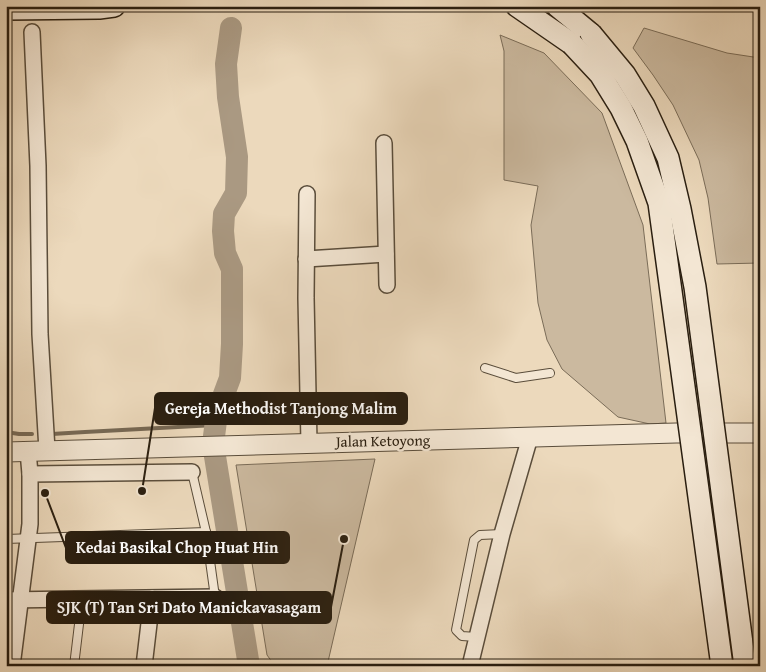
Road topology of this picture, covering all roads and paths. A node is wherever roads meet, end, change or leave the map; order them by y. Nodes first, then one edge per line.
1 (114, 6) edge
2 (517, 6) edge
3 (557, 6) edge
4 (6, 9) edge
5 (32, 32) dead end
6 (384, 143) dead end
7 (308, 194) dead end
8 (386, 254) junction
9 (306, 259) junction
10 (387, 285) dead end
11 (485, 368) dead end
12 (550, 373) dead end
13 (760, 434) edge
14 (530, 437) junction
15 (309, 443) junction
16 (38, 451) junction
17 (6, 452) edge
18 (192, 472) joint
19 (30, 474) junction
20 (206, 532) junction
21 (502, 534) junction
22 (28, 538) junction
23 (6, 539) edge
24 (214, 597) joint
25 (152, 598) junction
26 (82, 599) junction
27 (13, 600) edge
28 (476, 637) junction
29 (10, 660) edge
30 (74, 666) edge
31 (144, 666) edge
32 (470, 666) edge
33 (722, 666) edge
34 (745, 666) edge

1 - 4 main road
2 - 33 main road, bridge
3 - 34 main road, bridge
5 - 16 street
6 - 8 street
7 - 9 street
8 - 9 street
8 - 10 street
9 - 15 street
11 - 12 lane
13 - 14 street, Jalan Ketoyong
14 - 15 street, Jalan Ketoyong
14 - 21 street
15 - 16 street, Jalan Ketoyong
16 - 17 street, Jalan Ketoyong
16 - 19 street
18 - 19 street
18 - 20 lane
19 - 22 street
20 - 22 lane
20 - 24 lane
21 - 28 street
21 - 28 lane
22 - 23 lane
22 - 27 street
24 - 25 street
25 - 26 street
25 - 31 street
26 - 27 street
26 - 30 lane
27 - 29 street
28 - 32 street

